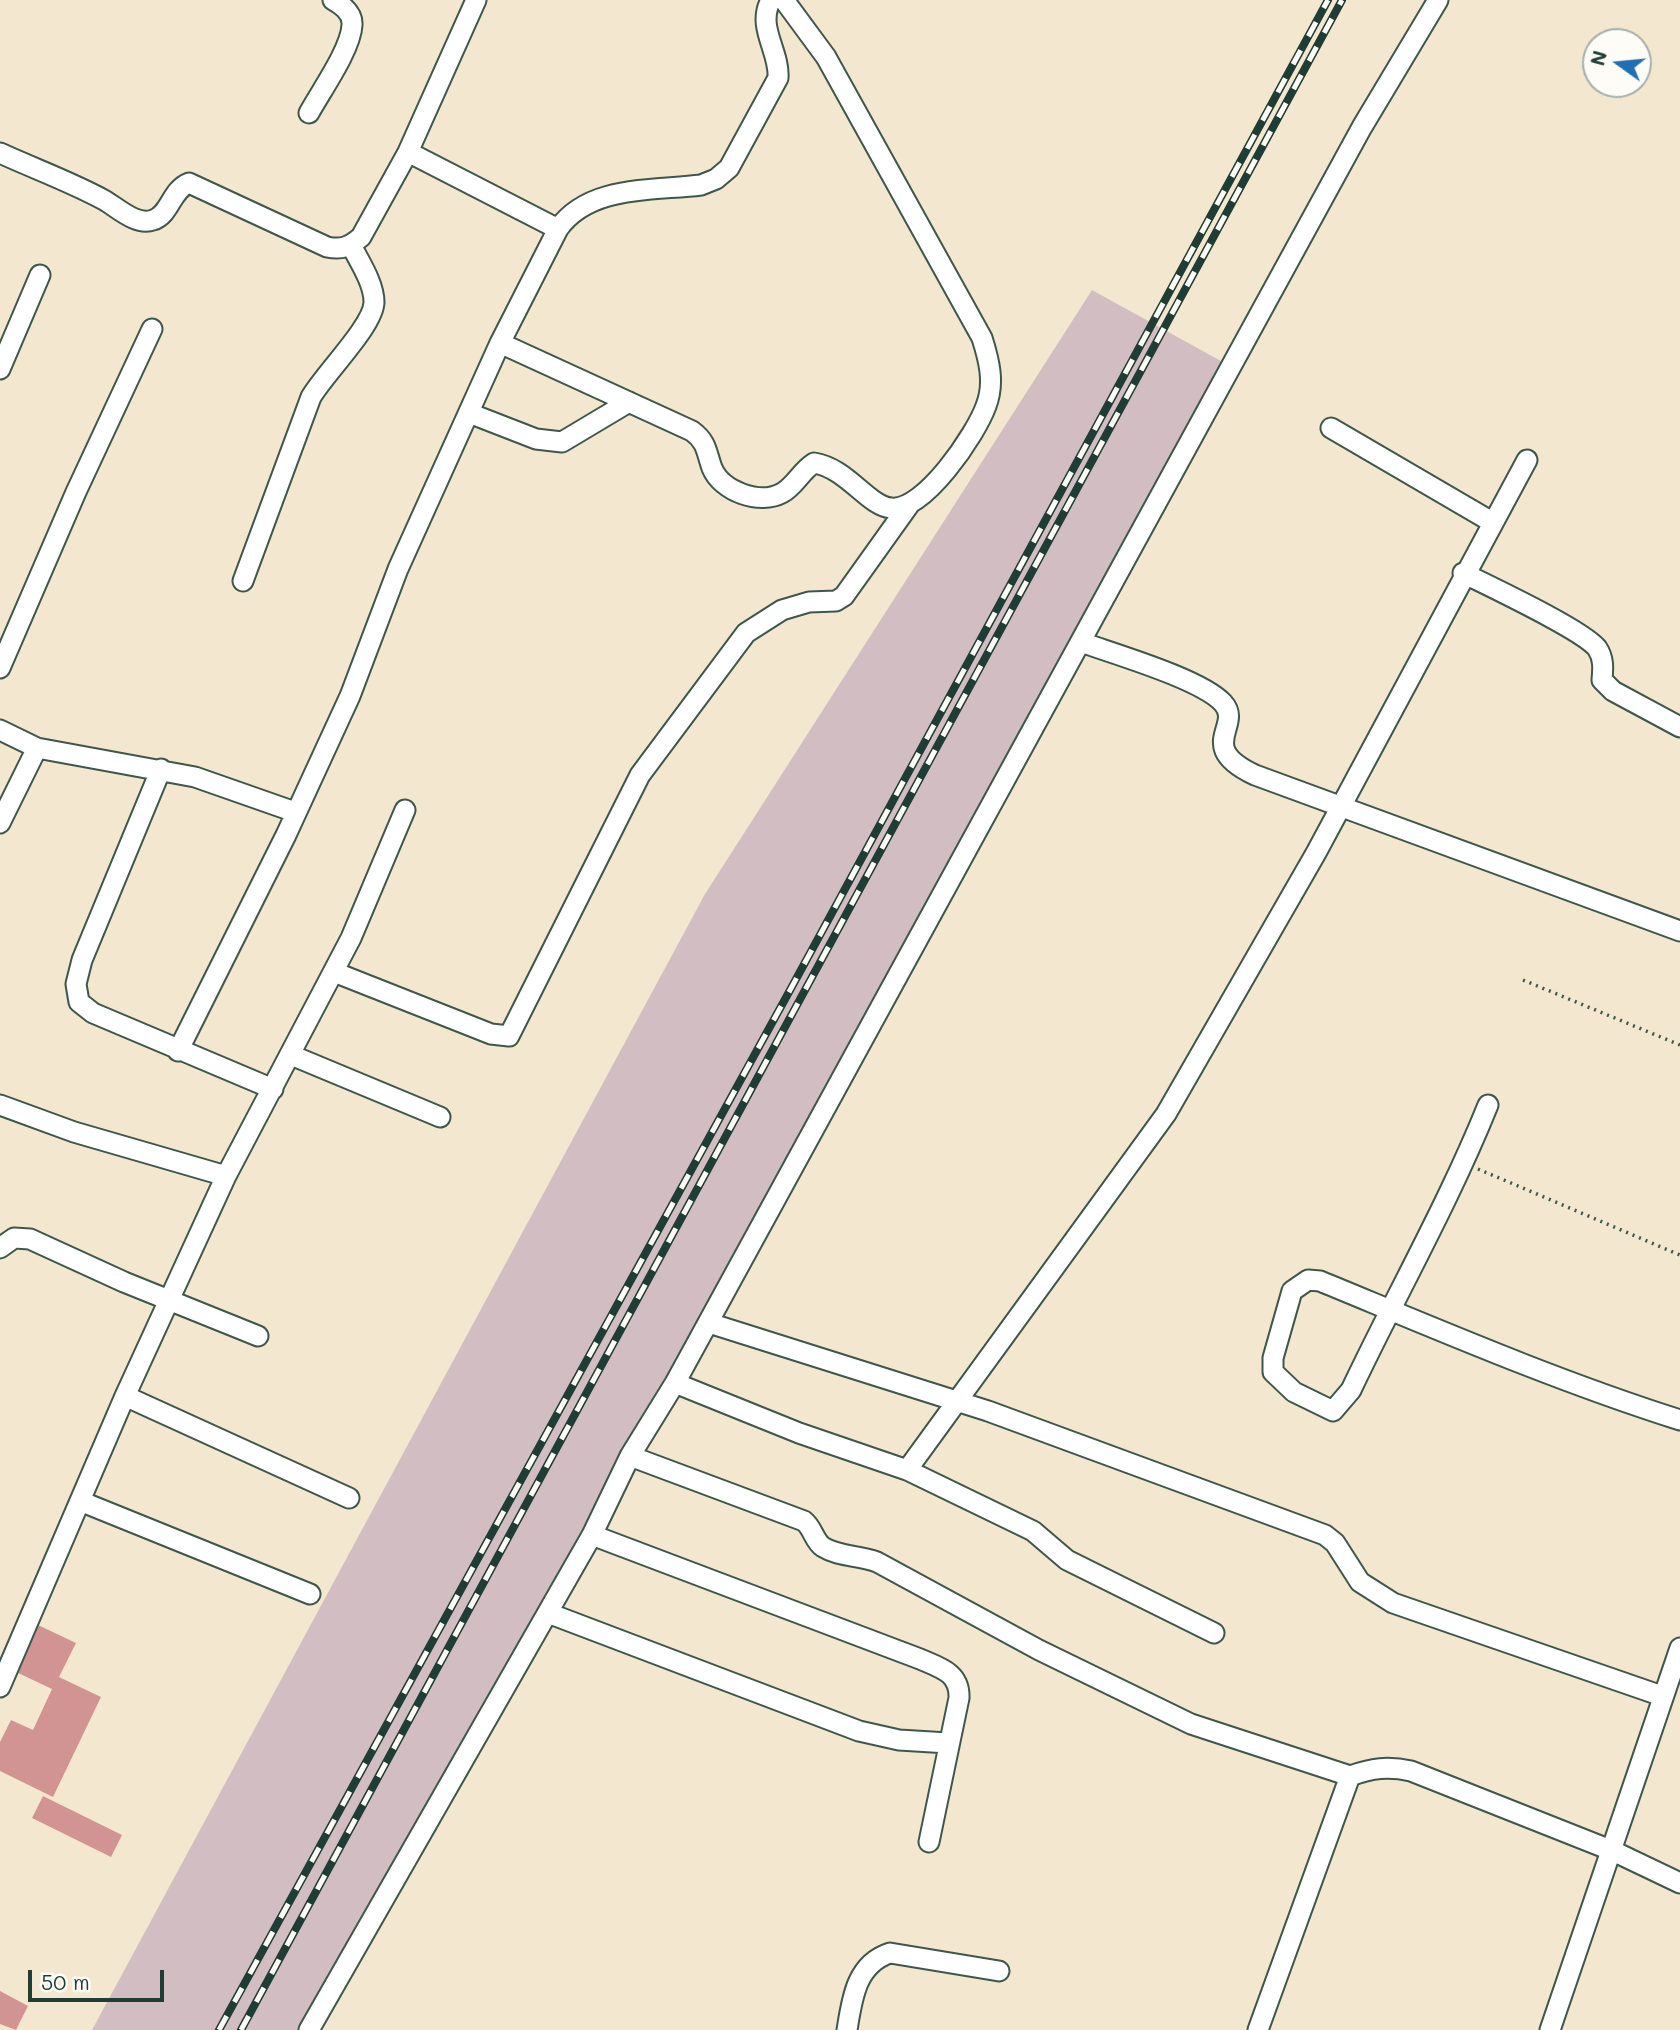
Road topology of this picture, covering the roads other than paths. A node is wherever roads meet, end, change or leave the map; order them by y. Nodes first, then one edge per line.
1 (333, 0) edge
2 (476, 0) edge
3 (771, 0) edge
4 (784, 0) edge
5 (1438, 0) edge
6 (309, 113) dead end
7 (408, 152) junction
8 (0, 153) edge
9 (558, 229) junction
10 (351, 245) junction
11 (40, 275) dead end
12 (152, 330) dead end
13 (500, 343) junction
14 (0, 369) edge
15 (629, 402) junction
16 (469, 413) junction
17 (1331, 428) dead end
18 (1527, 460) dead end
19 (909, 505) junction
20 (1492, 522) junction
21 (1463, 573) junction
22 (243, 581) dead end
23 (1081, 642) junction
24 (0, 668) edge
25 (1680, 727) edge
26 (0, 730) edge
27 (37, 748) junction
28 (161, 769) junction
29 (1341, 805) junction
30 (405, 810) dead end
31 (295, 812) junction
32 (0, 823) edge
33 (1680, 931) edge
34 (334, 972) junction
35 (178, 1051) junction
36 (291, 1055) junction
37 (272, 1089) junction
38 (0, 1105) edge
39 (1488, 1105) dead end
40 (440, 1116) dead end
41 (226, 1176) junction
42 (0, 1248) edge
43 (170, 1302) junction
44 (1389, 1309) junction
45 (709, 1322) junction
46 (258, 1336) dead end
47 (675, 1383) junction
48 (125, 1396) junction
49 (957, 1402) junction
50 (1680, 1420) edge
51 (630, 1456) junction
52 (907, 1470) junction
53 (349, 1499) dead end
54 (80, 1500) junction
55 (592, 1535) junction
56 (310, 1594) dead end
57 (548, 1613) junction
58 (1214, 1633) dead end
59 (1680, 1648) edge
60 (0, 1687) edge
61 (1662, 1696) junction
62 (948, 1743) junction
63 (1350, 1776) junction
64 (929, 1842) dead end
65 (1613, 1850) junction
66 (1680, 1883) edge
67 (999, 1971) dead end
68 (309, 2030) edge
69 (847, 2030) edge
70 (1258, 2030) edge
71 (1550, 2030) edge

1 - 6 street
2 - 7 street
3 - 9 street
4 - 19 street
5 - 23 street
7 - 9 street
7 - 10 street
8 - 10 street
9 - 13 street
10 - 22 street
11 - 14 street
12 - 24 street
13 - 15 street
13 - 16 street
15 - 16 street
15 - 19 street
16 - 31 street
17 - 20 street
18 - 20 street
19 - 34 street
20 - 21 street
21 - 25 street
21 - 29 street
23 - 29 street
23 - 45 street
26 - 27 street
27 - 28 street
27 - 32 street
28 - 31 street
28 - 35 street
29 - 33 street
29 - 49 street
30 - 34 street
31 - 35 street
34 - 36 street
35 - 37 street
36 - 37 street
36 - 40 street
37 - 41 street
38 - 41 street
39 - 44 street
41 - 43 street
42 - 43 street
43 - 46 street
43 - 48 street
44 - 44 street
44 - 50 street
45 - 47 street
45 - 49 street
47 - 51 street
47 - 52 street
48 - 53 street
48 - 54 street
49 - 52 street
49 - 61 street
51 - 55 street
51 - 63 street
52 - 58 street
54 - 56 street
54 - 60 street
55 - 57 street
55 - 62 street
57 - 62 street
57 - 68 street
59 - 61 street
61 - 65 street
62 - 64 street
63 - 65 street
63 - 70 street
65 - 66 street
65 - 71 street
67 - 69 street

